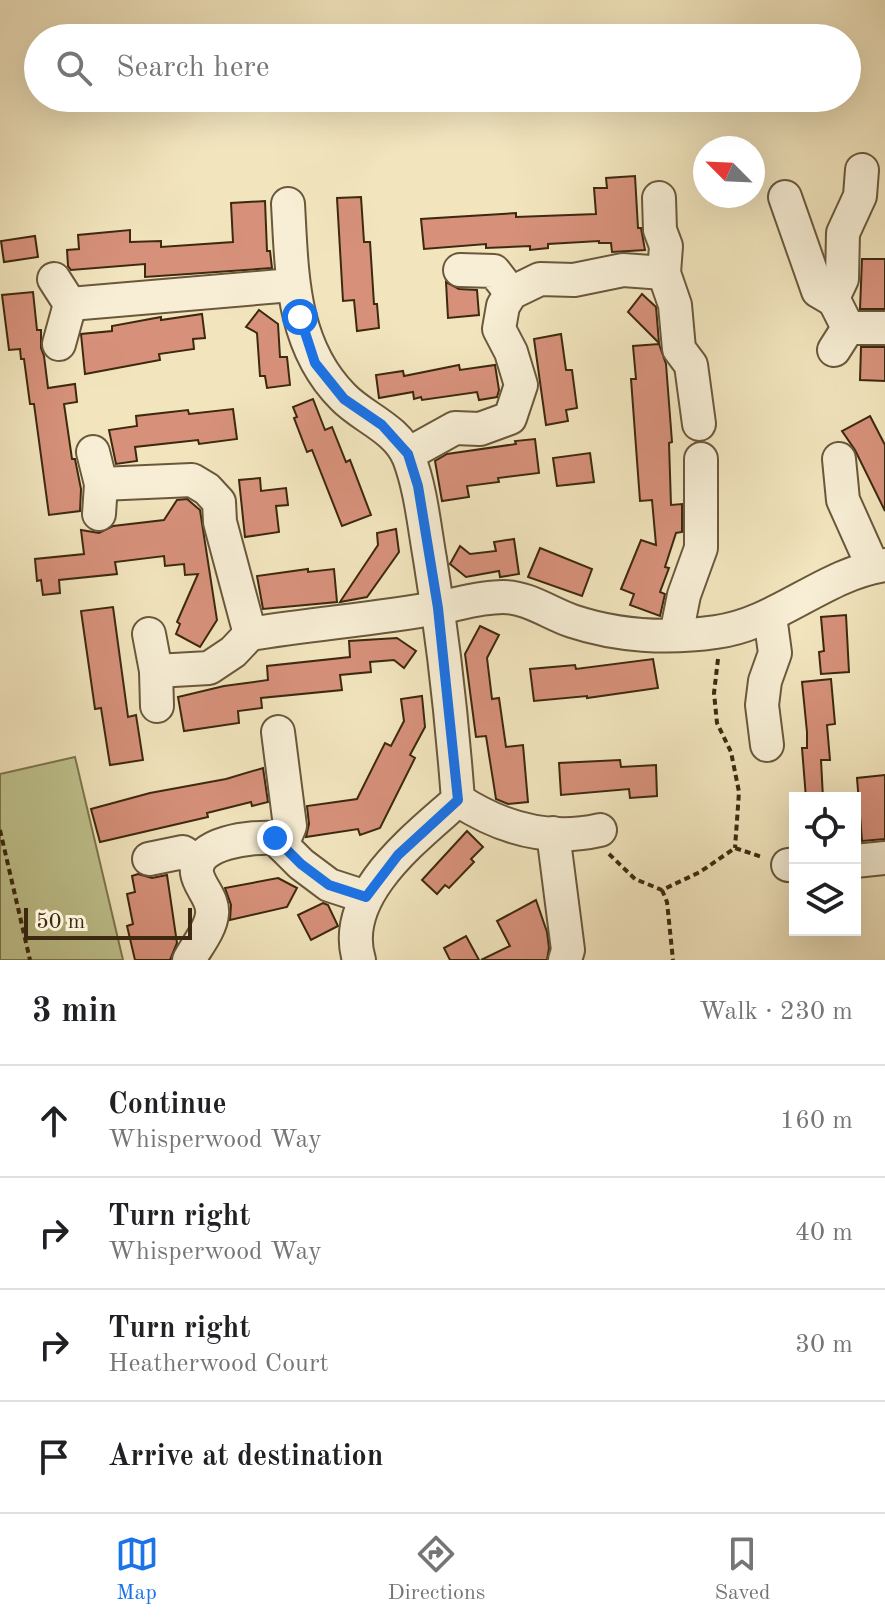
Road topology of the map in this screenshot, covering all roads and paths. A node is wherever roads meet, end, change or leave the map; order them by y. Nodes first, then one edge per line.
1 (862, 170) dead end
2 (785, 197) dead end
3 (659, 198) dead end
4 (288, 204) dead end
5 (665, 259) junction
6 (460, 270) dead end
7 (292, 285) junction
8 (511, 293) junction
9 (838, 319) junction
10 (885, 328) edge
11 (59, 344) dead end
12 (699, 424) dead end
13 (93, 452) dead end
14 (408, 454) junction
15 (701, 459) dead end
16 (839, 459) dead end
17 (879, 566) edge
18 (438, 608) junction
19 (770, 616) junction
20 (718, 632) junction
21 (149, 634) dead end
22 (250, 634) junction
23 (676, 635) junction
24 (156, 671) junction
25 (157, 706) dead end
26 (278, 732) dead end
27 (767, 745) dead end
28 (458, 800) junction
29 (0, 830) edge
30 (594, 831) joint
31 (553, 833) junction
32 (282, 845) junction
33 (735, 848) junction
34 (885, 858) edge
35 (149, 859) dead end
36 (861, 860) edge
37 (198, 862) junction
38 (789, 862) edge
39 (662, 890) junction
40 (366, 897) junction
41 (30, 960) edge
42 (189, 960) edge
43 (359, 960) edge
44 (565, 960) edge
45 (673, 960) edge

1 - 9 street
2 - 9 street
3 - 5 street
4 - 7 street
5 - 8 street
5 - 12 street
6 - 8 street
7 - 11 street
7 - 14 street
8 - 14 street
9 - 10 street
13 - 22 street
14 - 18 street
15 - 23 street
16 - 17 street
17 - 19 street
18 - 22 street
18 - 23 street
18 - 28 street
19 - 20 street
19 - 27 street
20 - 23 street
20 - 33 path
21 - 24 street
22 - 24 street
24 - 25 street
26 - 32 street
28 - 31 street
28 - 40 street
29 - 41 path
30 - 31 street
30 - 39 path
31 - 44 street
32 - 37 street
32 - 40 street
33 - 38 path
33 - 39 path
34 - 36 street
35 - 37 street
37 - 42 street
39 - 45 path
40 - 43 street

